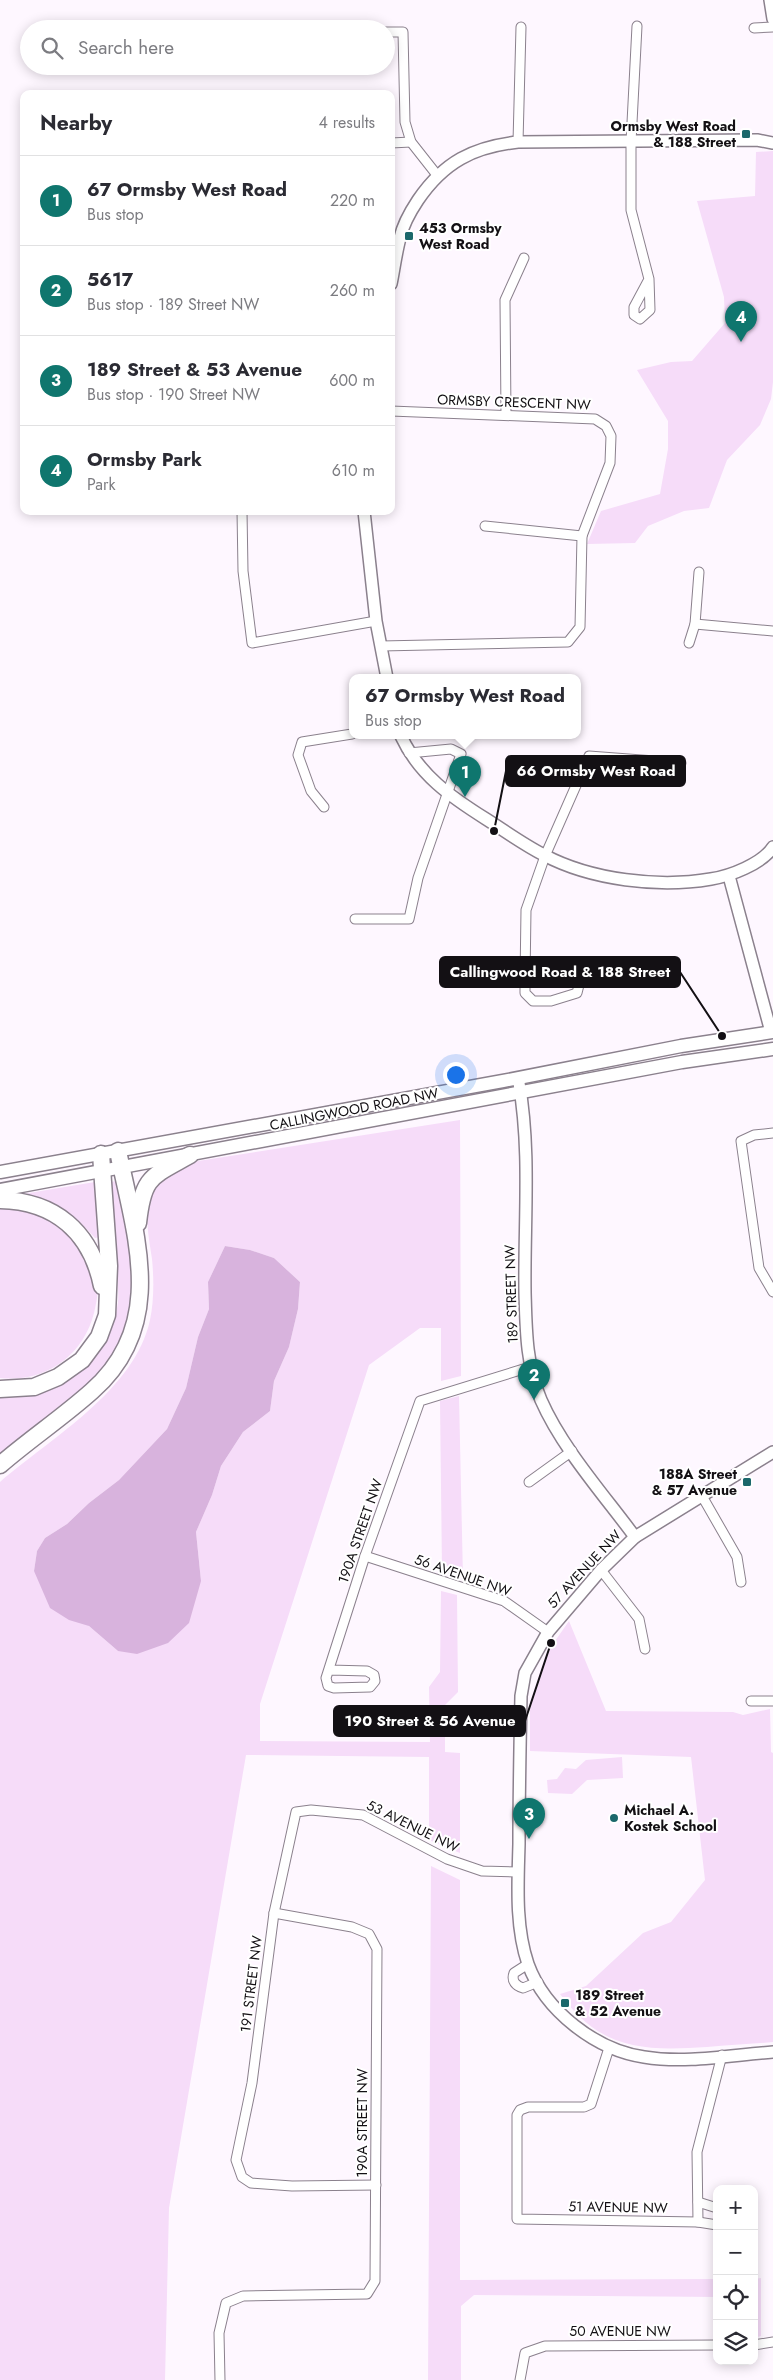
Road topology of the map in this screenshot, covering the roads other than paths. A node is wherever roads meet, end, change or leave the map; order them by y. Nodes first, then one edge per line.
1 (770, 0) edge
2 (773, 19) edge
3 (522, 26) dead end
4 (637, 26) dead end
5 (773, 27) edge
6 (754, 28) dead end
7 (395, 32) edge
8 (411, 142) junction
9 (518, 142) junction
10 (631, 142) junction
11 (395, 143) edge
12 (773, 143) edge
13 (437, 175) junction
14 (395, 253) edge
15 (524, 258) dead end
16 (649, 279) dead end
17 (395, 411) edge
18 (506, 415) junction
19 (242, 515) edge
20 (364, 515) edge
21 (485, 526) dead end
22 (582, 536) junction
23 (699, 572) dead end
24 (376, 621) junction
25 (695, 624) junction
26 (773, 631) edge
27 (690, 643) dead end
28 (381, 646) junction
29 (386, 674) edge
30 (349, 734) edge
31 (402, 739) edge
32 (409, 753) junction
33 (681, 762) dead end
34 (446, 794) junction
35 (324, 807) dead end
36 (773, 847) edge
37 (545, 856) junction
38 (729, 876) junction
39 (355, 919) dead end
40 (525, 979) junction
41 (772, 1039) edge
42 (519, 1078) junction
43 (521, 1094) junction
44 (773, 1133) edge
45 (118, 1151) junction
46 (101, 1154) junction
47 (190, 1155) junction
48 (121, 1168) junction
49 (103, 1171) junction
50 (0, 1172) edge
51 (0, 1190) edge
52 (0, 1200) edge
53 (136, 1233) junction
54 (773, 1292) edge
55 (108, 1315) junction
56 (530, 1367) junction
57 (0, 1389) edge
58 (572, 1451) junction
59 (773, 1452) edge
60 (0, 1465) edge
61 (529, 1482) dead end
62 (702, 1496) junction
63 (635, 1537) junction
64 (365, 1556) junction
65 (601, 1570) junction
66 (741, 1582) dead end
67 (548, 1632) junction
68 (645, 1649) dead end
69 (330, 1670) junction
70 (751, 1701) dead end
71 (773, 1701) edge
72 (296, 1812) joint
73 (518, 1872) junction
74 (274, 1913) junction
75 (528, 1964) junction
76 (538, 1982) junction
77 (609, 2048) junction
78 (773, 2052) edge
79 (722, 2055) junction
80 (376, 2185) junction
81 (698, 2202) junction
82 (713, 2207) edge
83 (698, 2222) junction
84 (713, 2224) edge
85 (773, 2342) edge
86 (758, 2344) edge
87 (713, 2345) edge
88 (220, 2380) edge
89 (520, 2380) edge

1 - 2 street
3 - 9 street
4 - 10 street
5 - 6 street
7 - 8 street
8 - 11 street
8 - 13 street
9 - 10 street
9 - 13 street
10 - 12 street
10 - 16 street
13 - 14 street
15 - 18 street
17 - 18 street, ORMSBY CRESCENT NW
18 - 22 street, ORMSBY CRESCENT NW
19 - 24 street
20 - 24 street
21 - 22 street
22 - 28 street, ORMSBY CRESCENT NW
23 - 25 street
24 - 28 street
25 - 26 street
25 - 27 street
28 - 29 street
30 - 35 street
31 - 32 street
32 - 34 street
32 - 34 street
33 - 37 street
34 - 37 street
34 - 39 street
36 - 38 street
37 - 38 street
37 - 40 street
38 - 41 street
40 - 40 street
41 - 42 main road, CALLINGWOOD ROAD NW
41 - 43 main road, CALLINGWOOD ROAD NW
42 - 43 street, 189 STREET NW
42 - 45 main road, CALLINGWOOD ROAD NW
43 - 47 main road, CALLINGWOOD ROAD NW
43 - 56 street, 189 STREET NW
44 - 54 street
45 - 46 main road, CALLINGWOOD ROAD NW
45 - 48 highway
46 - 49 highway
46 - 50 main road, CALLINGWOOD ROAD NW
47 - 48 main road, CALLINGWOOD ROAD NW
47 - 53 highway
48 - 49 main road, CALLINGWOOD ROAD NW
48 - 53 highway
49 - 51 main road, CALLINGWOOD ROAD NW
49 - 55 highway
52 - 55 highway
53 - 60 highway
55 - 57 highway
56 - 58 street, 189 STREET NW
56 - 64 street, 190A STREET NW
58 - 61 street
58 - 63 street, 189 STREET NW
59 - 62 street, 57 AVENUE NW
62 - 63 street, 57 AVENUE NW
62 - 66 street
63 - 65 street, 57 AVENUE NW
64 - 67 street, 56 AVENUE NW
64 - 69 street, 190A STREET NW
65 - 67 street, 57 AVENUE NW
65 - 68 street
67 - 73 street, 57 AVENUE NW
69 - 69 street
70 - 71 street
72 - 73 street, 53 AVENUE NW
72 - 74 street, 191 STREET NW
73 - 75 street, 57 AVENUE NW
74 - 80 street, 190A STREET NW
74 - 80 street, 191 STREET NW
75 - 76 street, 57 AVENUE NW
75 - 76 street
76 - 77 street, 57 AVENUE NW
77 - 79 street, 57 AVENUE NW
77 - 83 street, 51 AVENUE NW
78 - 79 street, 57 AVENUE NW
79 - 81 street
80 - 88 street, 190A STREET NW
81 - 82 street
81 - 83 street
83 - 84 street, 51 AVENUE NW
85 - 86 street
87 - 89 street, 50 AVENUE NW

